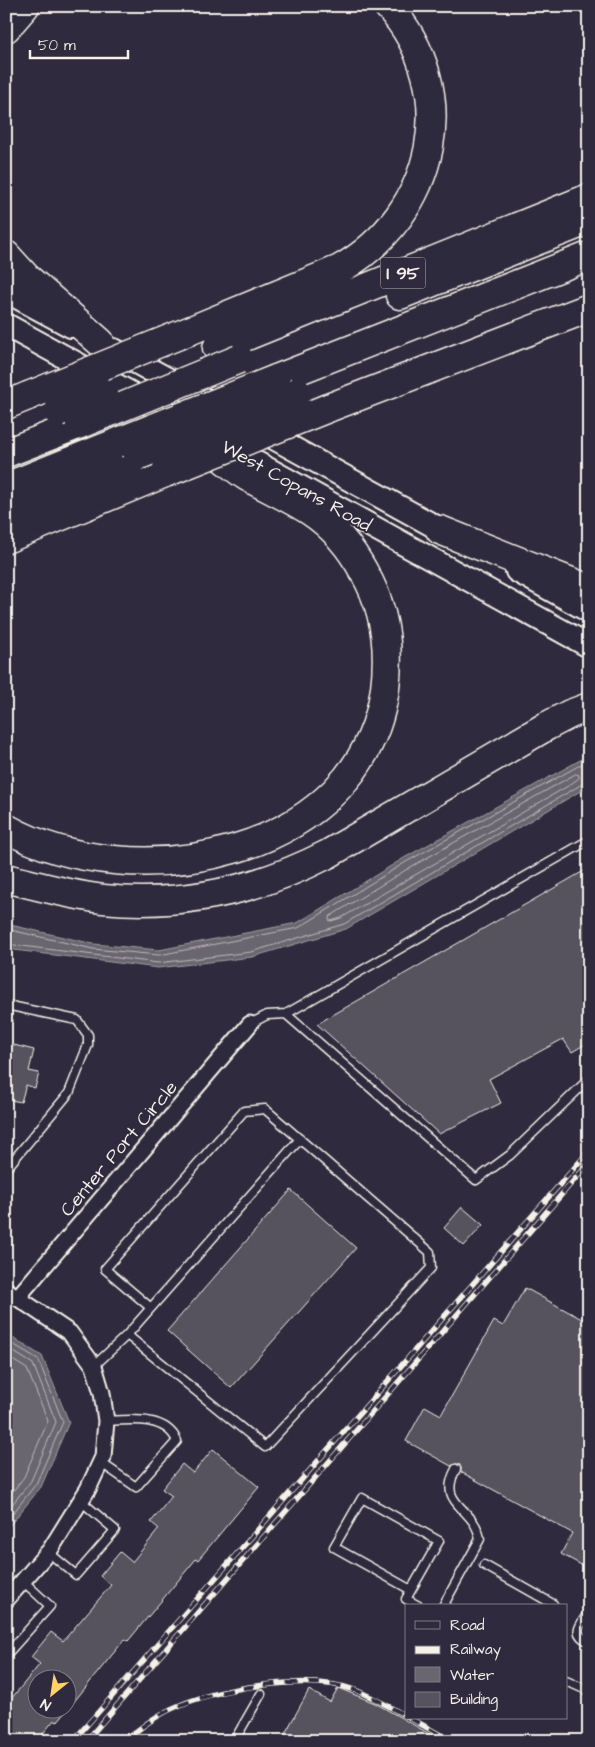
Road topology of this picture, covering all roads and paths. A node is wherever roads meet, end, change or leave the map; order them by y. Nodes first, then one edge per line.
1 (25, 6) edge
2 (388, 6) edge
3 (6, 28) edge
4 (589, 198) edge
5 (589, 220) edge
6 (6, 255) edge
7 (589, 256) edge
8 (589, 275) edge
9 (6, 291) edge
10 (586, 309) edge
11 (6, 325) edge
12 (100, 342) junction
13 (228, 354) junction
14 (287, 385) junction
15 (17, 400) edge
16 (157, 408) junction
17 (69, 418) junction
18 (6, 433) edge
19 (127, 450) junction
20 (6, 454) edge
21 (6, 487) edge
22 (6, 509) edge
23 (59, 518) junction
24 (440, 530) junction
25 (6, 538) edge
26 (6, 547) edge
27 (589, 589) edge
28 (589, 610) edge
29 (589, 646) edge
30 (589, 707) edge
31 (6, 828) edge
32 (589, 840) edge
33 (6, 878) edge
34 (6, 1005) edge
35 (286, 1014) junction
36 (250, 1024) joint
37 (589, 1079) edge
38 (300, 1139) junction
39 (6, 1169) edge
40 (12, 1294) edge
41 (151, 1308) junction
42 (127, 1335) junction
43 (94, 1366) junction
44 (106, 1421) junction
45 (100, 1462) junction
46 (456, 1469) dead end
47 (81, 1501) junction
48 (48, 1552) junction
49 (484, 1565) dead end
50 (23, 1581) junction
51 (411, 1590) junction
52 (6, 1600) edge
53 (415, 1604) edge
54 (444, 1604) edge
55 (553, 1604) edge
56 (589, 1611) edge
57 (589, 1642) edge
58 (6, 1655) edge
59 (568, 1682) edge
60 (589, 1691) edge
61 (261, 1694) dead end
62 (234, 1741) edge

1 - 3 highway
2 - 15 highway, bridge
4 - 13 highway, I 95
5 - 13 highway
6 - 12 highway
7 - 14 highway
8 - 14 highway
9 - 12 main road, West Copans Road
10 - 23 highway, bridge
11 - 16 main road, West Copans Road
12 - 24 main road, West Copans Road
13 - 17 highway, I 95, bridge
14 - 19 highway, bridge
16 - 29 main road, West Copans Road
16 - 31 highway
17 - 18 highway, I 95
17 - 20 highway
19 - 21 highway
19 - 22 highway
23 - 25 highway
23 - 26 highway
24 - 27 highway
24 - 28 main road, West Copans Road
30 - 33 highway
32 - 35 lane
34 - 39 lane
35 - 36 lane
35 - 37 lane
36 - 40 street, Center Port Circle
38 - 41 lane
38 - 41 lane
38 - 42 lane
40 - 43 street, Center Port Circle
41 - 42 lane
42 - 43 lane
43 - 44 street, Center Port Circle
44 - 45 street, Center Port Circle
44 - 45 lane
45 - 47 street, Center Port Circle
46 - 54 lane
47 - 48 street, Center Port Circle
47 - 48 lane
48 - 50 street, Center Port Circle
49 - 55 lane
50 - 52 street, Center Port Circle
50 - 58 lane
51 - 51 lane
51 - 53 lane
56 - 57 lane
59 - 60 lane
61 - 62 lane

